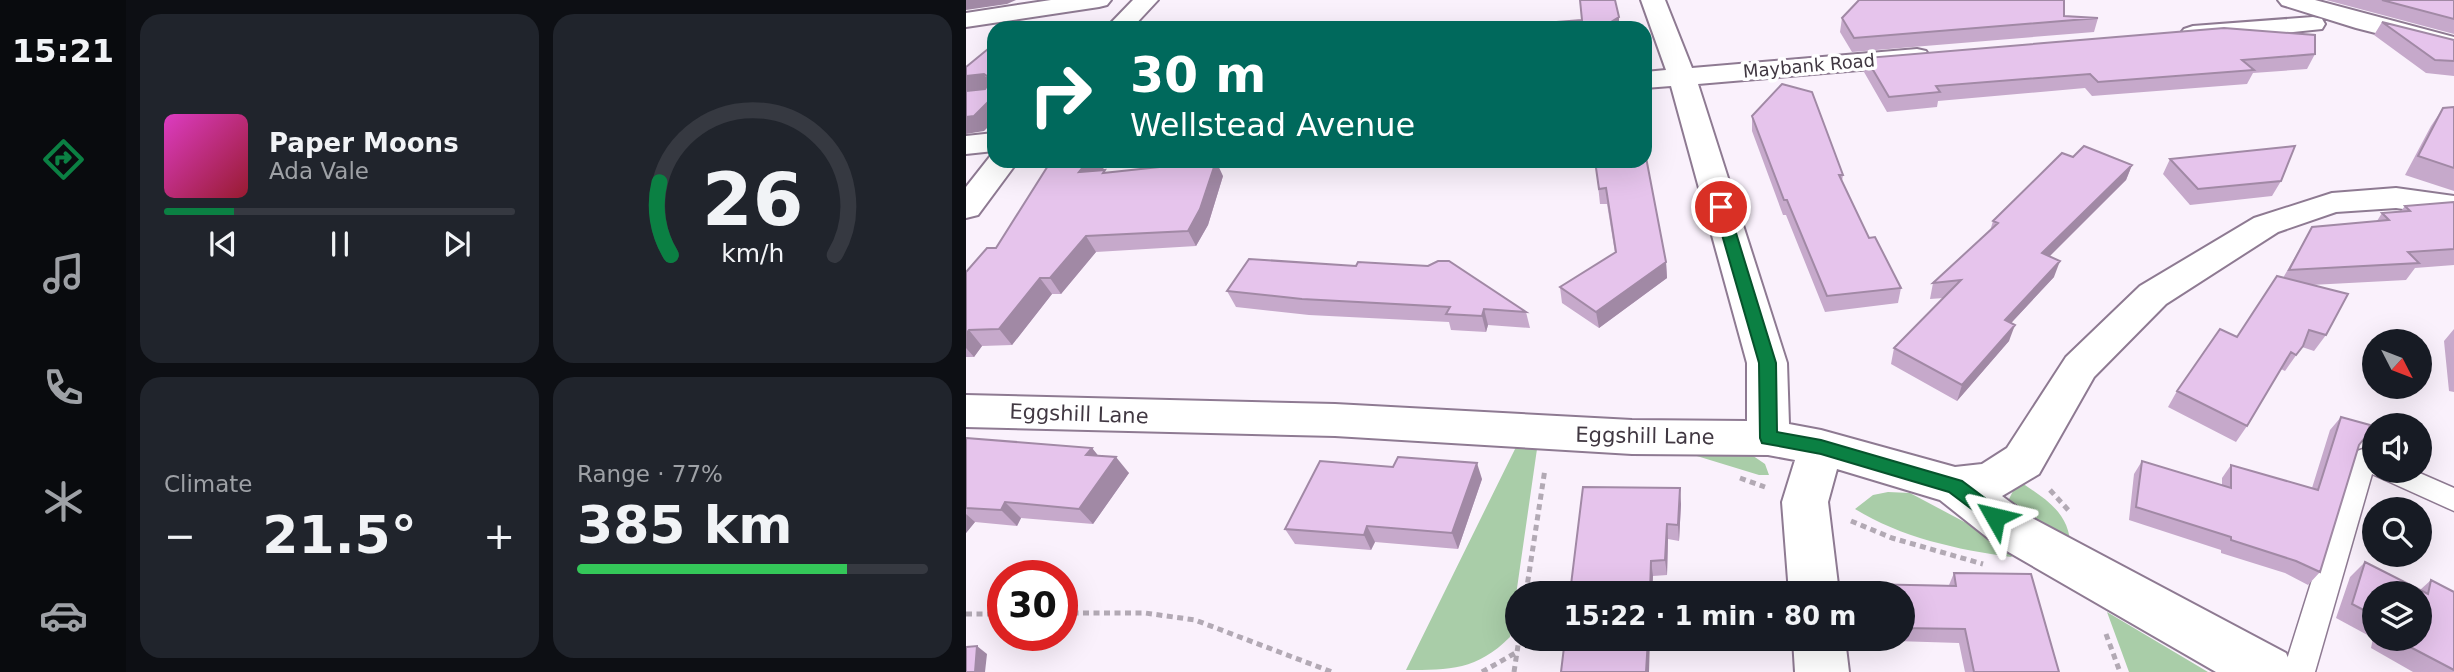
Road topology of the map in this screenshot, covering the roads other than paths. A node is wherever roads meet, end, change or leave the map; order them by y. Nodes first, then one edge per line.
1 (1099, 0) edge
2 (1146, 0) edge
3 (1653, 0) edge
4 (2290, 0) edge
5 (966, 20) edge
6 (1125, 21) edge
7 (2313, 24) dead end
8 (2162, 36) edge
9 (2454, 45) edge
10 (1943, 55) edge
11 (1682, 77) junction
12 (1652, 79) edge
13 (987, 143) edge
14 (966, 145) edge
15 (997, 168) edge
16 (2454, 206) edge
17 (966, 208) edge
18 (966, 411) edge
19 (1769, 438) junction
20 (1821, 447) junction
21 (2362, 462) edge
22 (2417, 483) edge
23 (1955, 486) junction
24 (2454, 499) edge
25 (1813, 581) edge
26 (1820, 651) edge
27 (1822, 672) edge
28 (2266, 672) edge
29 (2299, 672) edge

1 - 5 street
2 - 6 street
3 - 11 street
4 - 9 street
7 - 8 street
10 - 11 street, Maybank Road
11 - 12 street, Maybank Road
11 - 19 street
13 - 14 street
15 - 17 street
16 - 23 street
18 - 19 street, Eggshill Lane
19 - 20 street, Eggshill Lane
20 - 23 street, Eggshill Lane
20 - 25 street
21 - 29 lane
22 - 24 lane
23 - 28 street, Eggshill Lane
26 - 27 street

